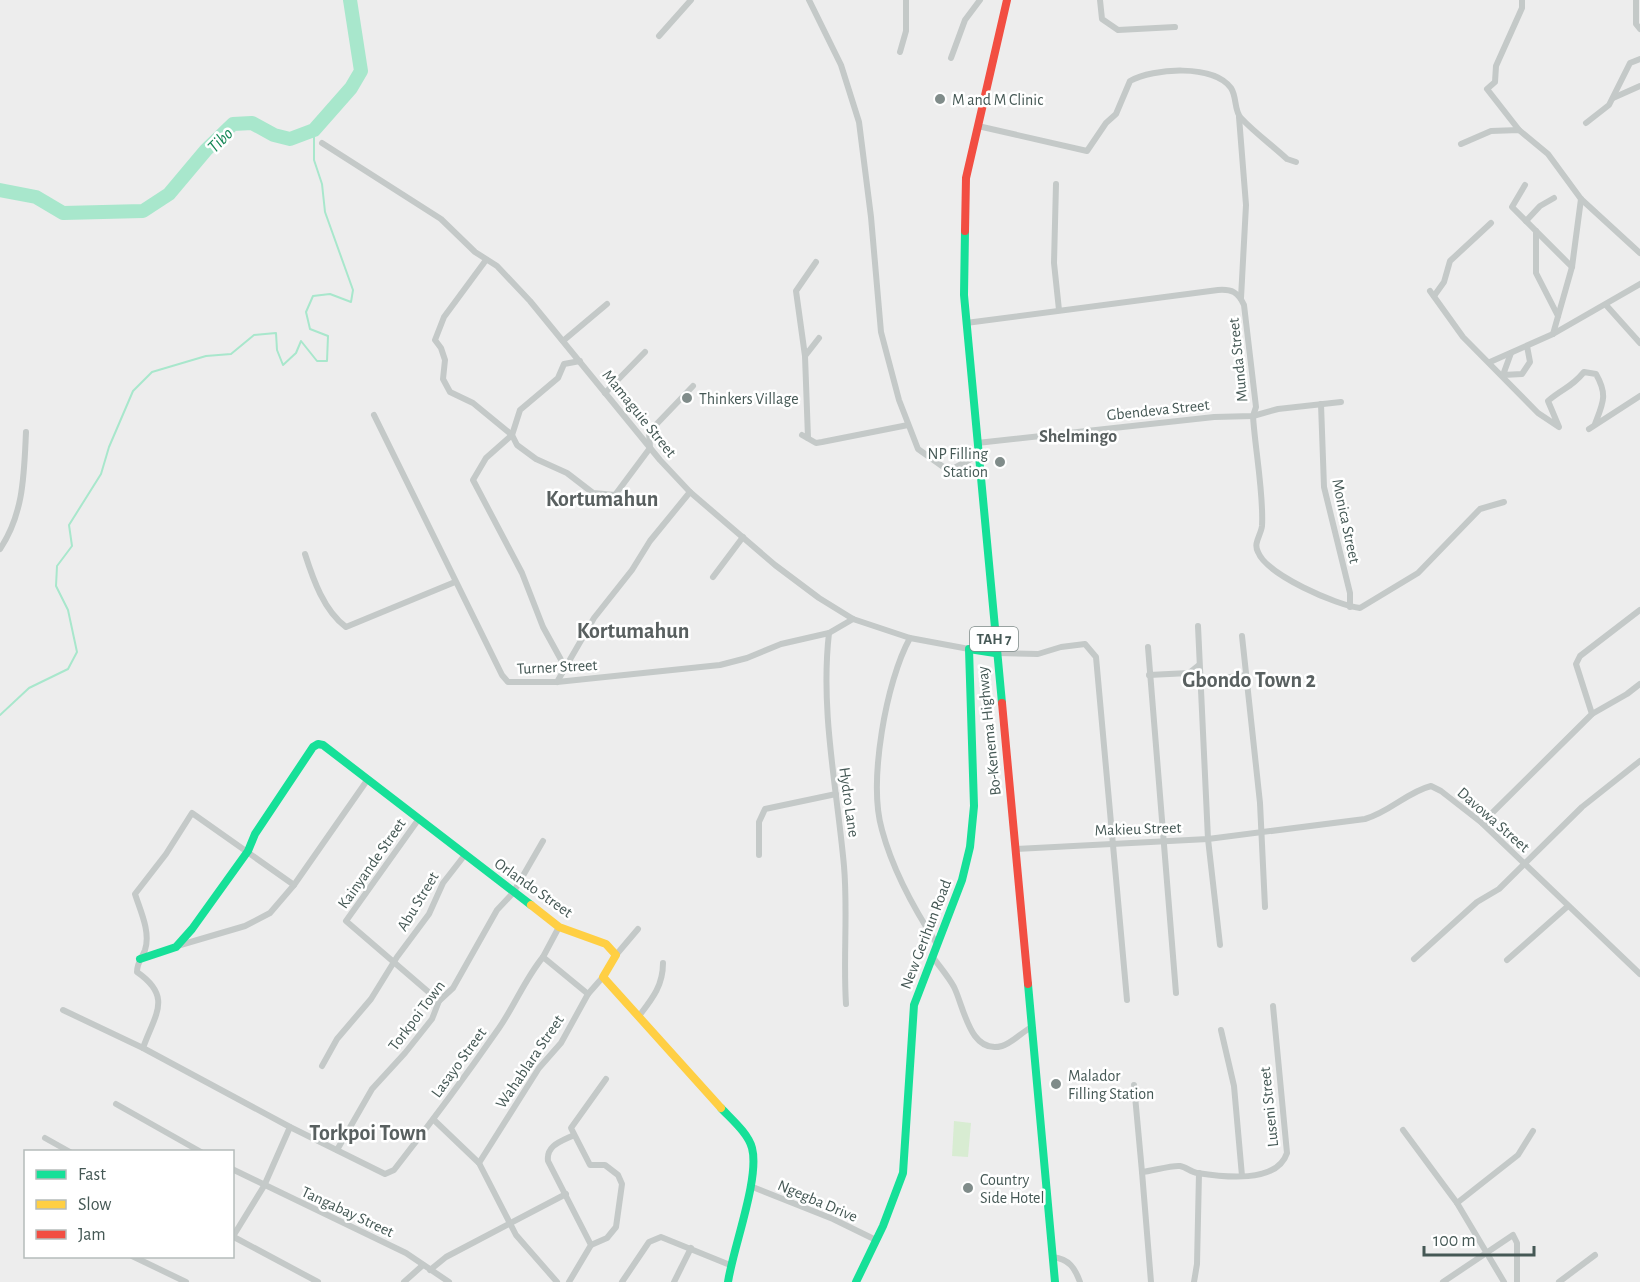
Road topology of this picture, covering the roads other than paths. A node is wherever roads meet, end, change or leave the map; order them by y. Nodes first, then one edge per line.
1 (691, 0) edge
2 (808, 0) edge
3 (906, 0) edge
4 (980, 0) edge
5 (1007, 0) edge
6 (1100, 0) edge
7 (1522, 0) edge
8 (1636, 0) edge
9 (1175, 27) dead end
10 (1640, 29) edge
11 (659, 36) dead end
12 (900, 52) dead end
13 (951, 58) dead end
14 (1640, 59) edge
15 (1640, 86) edge
16 (1612, 98) junction
17 (1239, 116) junction
18 (1586, 123) dead end
19 (978, 126) junction
20 (1519, 130) junction
21 (322, 143) dead end
22 (1461, 144) dead end
23 (1296, 162) dead end
24 (1056, 184) dead end
25 (1525, 185) dead end
26 (1554, 198) dead end
27 (1581, 199) junction
28 (1526, 221) junction
29 (1491, 223) dead end
30 (1536, 231) junction
31 (1640, 253) edge
32 (486, 260) junction
33 (816, 262) dead end
34 (1572, 267) junction
35 (1640, 284) edge
36 (1241, 298) junction
37 (607, 304) dead end
38 (1606, 305) junction
39 (1059, 310) junction
40 (1558, 317) junction
41 (966, 323) junction
42 (1553, 334) junction
43 (819, 338) dead end
44 (563, 341) junction
45 (1640, 343) edge
46 (1527, 346) junction
47 (645, 352) dead end
48 (1510, 353) junction
49 (805, 356) junction
50 (580, 361) junction
51 (1491, 362) junction
52 (1503, 375) junction
53 (693, 386) dead end
54 (605, 393) junction
55 (1640, 396) edge
56 (1341, 402) dead end
57 (1321, 404) junction
58 (374, 416) dead end
59 (1253, 416) junction
60 (1595, 424) junction
61 (909, 425) junction
62 (1589, 429) dead end
63 (26, 432) dead end
64 (512, 435) junction
65 (977, 443) junction
66 (650, 448) junction
67 (978, 455) junction
68 (690, 492) junction
69 (1504, 502) dead end
70 (743, 537) junction
71 (0, 549) edge
72 (305, 554) dead end
73 (713, 577) dead end
74 (455, 582) junction
75 (1350, 607) junction
76 (1640, 609) edge
77 (853, 619) junction
78 (1198, 626) dead end
79 (829, 633) junction
80 (1242, 636) dead end
81 (910, 638) junction
82 (1148, 647) dead end
83 (969, 649) junction
84 (995, 653) junction
85 (1199, 665) junction
86 (565, 667) junction
87 (1149, 675) junction
88 (1246, 675) junction
89 (1199, 681) junction
90 (557, 682) junction
91 (1640, 684) edge
92 (1592, 714) junction
93 (1640, 761) edge
94 (368, 779) junction
95 (836, 794) junction
96 (418, 820) junction
97 (1482, 823) junction
98 (1261, 831) junction
99 (1208, 839) junction
100 (543, 842) dead end
101 (1162, 842) junction
102 (1114, 843) junction
103 (1015, 849) junction
104 (248, 851) junction
105 (759, 855) dead end
106 (464, 856) junction
107 (1524, 863) junction
108 (294, 885) junction
109 (513, 893) junction
110 (1568, 906) junction
111 (1265, 907) dead end
112 (559, 927) junction
113 (638, 929) dead end
114 (937, 944) junction
115 (1220, 945) dead end
116 (176, 946) junction
117 (616, 955) junction
118 (932, 956) junction
119 (543, 957) junction
120 (140, 959) junction
121 (1414, 959) dead end
122 (1507, 960) dead end
123 (394, 962) junction
124 (663, 963) dead end
125 (1640, 974) edge
126 (603, 977) junction
127 (1176, 993) dead end
128 (588, 994) junction
129 (1127, 1000) dead end
130 (440, 1001) junction
131 (846, 1004) dead end
132 (1273, 1006) dead end
133 (63, 1010) dead end
134 (639, 1016) junction
135 (1030, 1028) junction
136 (1221, 1030) dead end
137 (143, 1048) junction
138 (322, 1066) dead end
139 (606, 1079) dead end
140 (1134, 1085) dead end
141 (116, 1104) dead end
142 (434, 1120) junction
143 (290, 1127) junction
144 (1403, 1130) dead end
145 (1533, 1131) dead end
146 (574, 1135) junction
147 (45, 1138) dead end
148 (66, 1150) edge
149 (197, 1150) edge
150 (337, 1150) junction
151 (479, 1162) junction
152 (234, 1170) edge
153 (1142, 1172) junction
154 (1199, 1173) junction
155 (1242, 1176) junction
156 (264, 1186) junction
157 (750, 1186) junction
158 (566, 1194) junction
159 (1457, 1203) junction
160 (509, 1222) junction
161 (234, 1235) edge
162 (234, 1238) edge
163 (876, 1240) junction
164 (591, 1245) junction
165 (691, 1248) junction
166 (1595, 1255) dead end
167 (1486, 1256) junction
168 (1053, 1257) junction
169 (134, 1258) edge
170 (423, 1265) junction
171 (730, 1265) junction
172 (430, 1269) junction
173 (186, 1282) edge
174 (318, 1282) edge
175 (404, 1282) edge
176 (449, 1282) edge
177 (556, 1282) edge
178 (569, 1282) edge
179 (622, 1282) edge
180 (674, 1282) edge
181 (728, 1282) edge
182 (856, 1282) edge
183 (1055, 1282) edge
184 (1080, 1282) edge
185 (1151, 1282) edge
186 (1194, 1282) edge
187 (1443, 1282) edge
188 (1504, 1282) edge
189 (1517, 1282) edge
190 (1559, 1282) edge

1 - 11 street
2 - 61 street
3 - 12 street
4 - 13 street
5 - 19 main road, Bo-Kenema Highway / TAH 7
6 - 9 street
7 - 20 street
8 - 10 street
14 - 16 street
15 - 16 street
16 - 18 street
17 - 19 street
17 - 23 street
17 - 36 street
19 - 41 main road, Bo-Kenema Highway / TAH 7
20 - 22 street
20 - 27 street
21 - 32 street, Mamaguie Street
24 - 39 street
25 - 28 street
26 - 28 street
27 - 31 street
27 - 34 street
28 - 30 street
29 - 51 street
30 - 34 street
30 - 40 street
32 - 44 street, Mamaguie Street
32 - 64 street
33 - 49 street
34 - 40 street
35 - 38 street
36 - 39 street, Munda Street
36 - 59 street, Munda Street
37 - 44 street
38 - 42 street
38 - 45 street
39 - 41 street, Munda Street
40 - 42 street
41 - 65 main road, Bo-Kenema Highway / TAH 7
42 - 46 street
43 - 49 street
44 - 50 street, Mamaguie Street
46 - 48 street
46 - 52 street
47 - 54 street
48 - 51 street
48 - 52 street
49 - 61 street
50 - 54 street, Mamaguie Street
50 - 64 street
51 - 52 street
52 - 60 street
53 - 66 street
54 - 66 street, Mamaguie Street
55 - 60 street
56 - 57 street, Gbendeva Street
57 - 59 street, Gbendeva Street
57 - 75 street, Monica Street
58 - 74 street, Turner Street
59 - 65 street, Gbendeva Street
59 - 75 street, Munda Street
60 - 62 street
61 - 67 street
63 - 71 street
64 - 66 street
64 - 86 street
65 - 67 main road, Bo-Kenema Highway / TAH 7
66 - 68 street, Mamaguie Street
67 - 84 main road, Bo-Kenema Highway / TAH 7
68 - 70 street, Mamaguie Street
68 - 86 street
69 - 75 street
70 - 73 street
70 - 77 street, Mamaguie Street
72 - 74 street
74 - 90 street, Turner Street
76 - 92 street
77 - 79 street
77 - 81 street, Mamaguie Street
78 - 85 street
79 - 90 street, Turner Street
79 - 95 street, Hydro Lane
80 - 88 street
81 - 83 street, Mamaguie Street
81 - 114 street
82 - 87 street
83 - 84 main road
83 - 114 main road, New Gerihun Road
84 - 102 street
84 - 103 main road, Bo-Kenema Highway / TAH 7
85 - 87 street
85 - 89 street
86 - 90 street
87 - 101 street
88 - 89 street
88 - 98 street
89 - 99 street
91 - 92 street
92 - 97 street
93 - 107 street
94 - 96 main road, Orlando Street
94 - 104 main road, Orlando Street
94 - 108 street
95 - 105 street
95 - 131 street, Hydro Lane
96 - 106 main road, Orlando Street
96 - 123 street, Kainyande Street
97 - 98 street, Davowa Street
97 - 107 street, Davowa Street
98 - 99 street, Makieu Street
98 - 111 street
99 - 101 street, Makieu Street
99 - 115 street
100 - 109 street, Torkpoi Town
101 - 102 street, Makieu Street
101 - 127 street
102 - 103 street, Makieu Street
102 - 129 street
103 - 135 main road, Bo-Kenema Highway / TAH 7
104 - 108 street
104 - 116 main road
104 - 120 street
106 - 109 main road, Orlando Street
106 - 123 street, Abu Street
107 - 110 street, Davowa Street
107 - 121 street
108 - 116 street
109 - 112 main road, Orlando Street
109 - 130 street, Torkpoi Town
110 - 122 street
110 - 125 street, Davowa Street
112 - 117 main road, Orlando Street
112 - 119 street, Lasayo Street
113 - 117 street
114 - 118 main road, New Gerihun Road
116 - 120 main road
117 - 126 main road
118 - 135 street
118 - 163 main road, New Gerihun Road
119 - 128 street
119 - 142 street, Lasayo Street
120 - 137 street
123 - 130 street
123 - 138 street, Abu Street
124 - 134 street
126 - 128 street, Wahablara Street
126 - 134 main road
128 - 151 street, Wahablara Street
130 - 150 street, Torkpoi Town
132 - 155 street, Luseni Street
133 - 137 street, Lasayo Street
134 - 157 main road
135 - 168 main road, Bo-Kenema Highway / TAH 7
136 - 155 street
137 - 143 street, Lasayo Street
139 - 146 street
140 - 153 street
141 - 149 street
142 - 150 street, Lasayo Street
142 - 151 street
143 - 150 street, Lasayo Street
143 - 156 street
144 - 159 street
145 - 159 street
146 - 158 street
146 - 164 street
147 - 148 street
151 - 160 street
152 - 156 street, Tangabay Street
153 - 154 street, Luseni Street
153 - 185 street
154 - 155 street, Luseni Street
154 - 186 street
156 - 161 street
156 - 170 street, Tangabay Street
157 - 163 street, Ngegba Drive
157 - 171 main road
158 - 160 street
158 - 164 street
159 - 167 street
160 - 172 street
160 - 177 street
162 - 174 street
163 - 182 main road, New Gerihun Road
164 - 178 street
165 - 171 street
165 - 179 street
165 - 180 street
166 - 190 street
167 - 187 street
167 - 188 street
167 - 189 street
168 - 183 main road, Bo-Kenema Highway / TAH 7
168 - 184 street
169 - 173 street
170 - 172 street, Tangabay Street
170 - 175 street
171 - 181 main road
172 - 176 street, Tangabay Street

